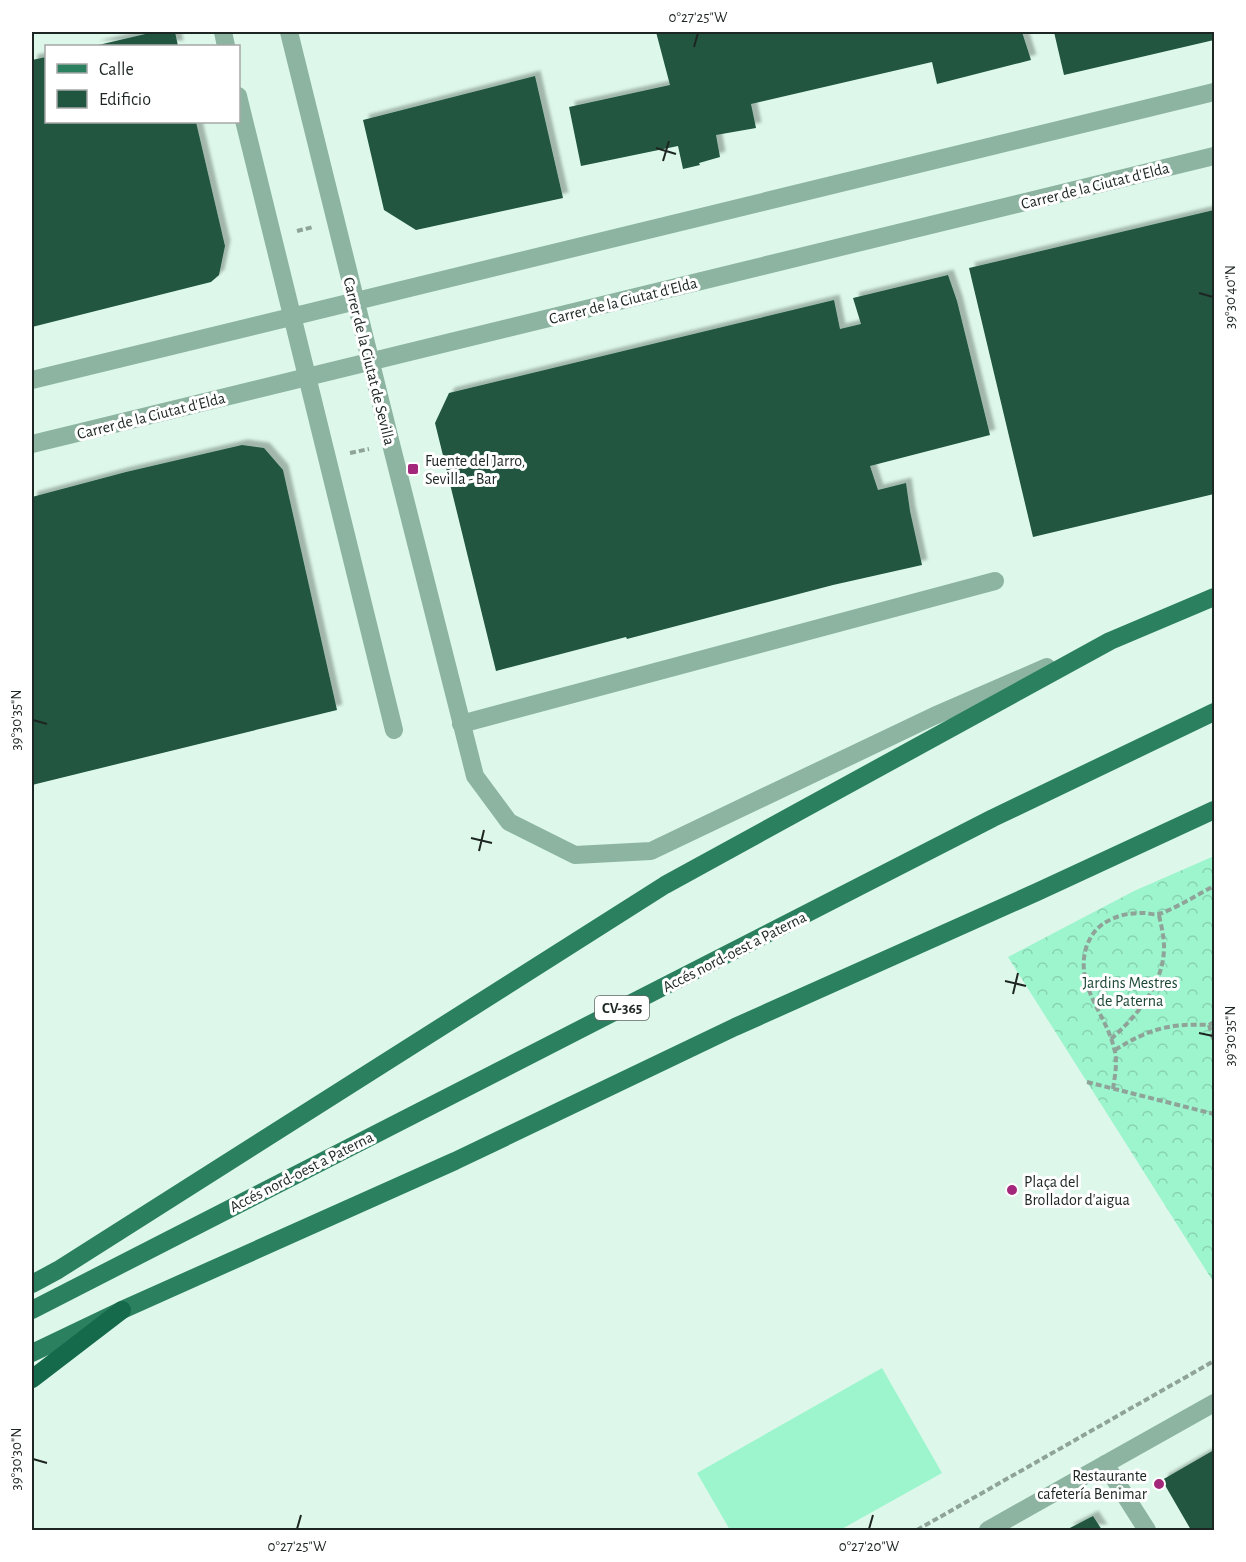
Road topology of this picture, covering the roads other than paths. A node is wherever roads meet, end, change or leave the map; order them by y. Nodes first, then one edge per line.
1 (290, 32) edge
2 (1215, 92) edge
3 (240, 104) edge
4 (1215, 156) edge
5 (355, 301) junction
6 (293, 316) junction
7 (370, 362) junction
8 (307, 377) junction
9 (32, 380) edge
10 (32, 444) edge
11 (995, 581) dead end
12 (1215, 597) edge
13 (1110, 641) junction
14 (1215, 712) edge
15 (461, 724) junction
16 (394, 730) dead end
17 (1215, 810) edge
18 (32, 1284) edge
19 (32, 1310) edge
20 (122, 1310) junction
21 (32, 1353) edge
22 (32, 1379) edge
23 (1215, 1403) edge
24 (1106, 1464) junction
25 (988, 1530) edge
26 (1147, 1530) edge

1 - 5 street, Carrer de la Ciutat de Sevilla
2 - 5 street
3 - 6 street
4 - 7 street, Carrer de la Ciutat d'Elda
5 - 6 street
5 - 7 street, Carrer de la Ciutat de Sevilla
6 - 8 street
6 - 9 street
7 - 8 street, Carrer de la Ciutat d'Elda
7 - 15 street, Carrer de la Ciutat de Sevilla
8 - 10 street, Carrer de la Ciutat d'Elda
8 - 16 street
11 - 15 street
12 - 13 main road
13 - 15 street, Carrer de la Ciutat de Sevilla
13 - 18 main road
14 - 19 main road, Accés nord-oest a Paterna / CV-365
17 - 20 main road
20 - 21 main road
20 - 22 highway
23 - 24 street
24 - 25 street
24 - 26 street

